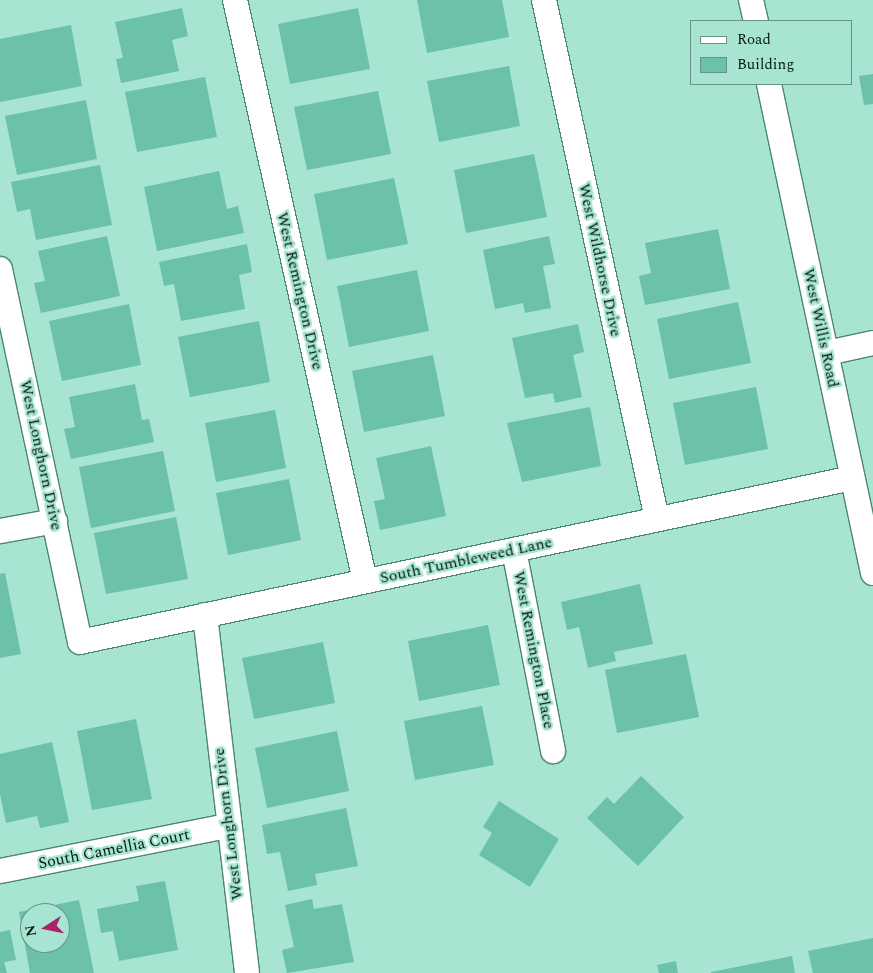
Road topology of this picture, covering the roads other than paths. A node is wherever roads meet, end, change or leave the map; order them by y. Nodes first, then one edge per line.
1 (235, 0) edge
2 (544, 0) edge
3 (751, 0) edge
4 (756, 20) edge
5 (769, 85) edge
6 (0, 269) edge
7 (873, 343) edge
8 (827, 353) junction
9 (852, 478) junction
10 (657, 519) junction
11 (55, 521) junction
12 (0, 531) edge
13 (514, 550) junction
14 (873, 573) edge
15 (365, 582) junction
16 (205, 616) junction
17 (80, 642) joint
18 (553, 751) dead end
19 (227, 826) junction
20 (0, 871) edge
21 (247, 973) edge

1 - 15 street, West Remington Drive
2 - 10 street, West Wildhorse Drive
3 - 4 street
5 - 8 street, West Willis Road
6 - 11 street, West Longhorn Drive
7 - 8 street
8 - 9 street, West Willis Road
9 - 10 street, South Tumbleweed Lane
9 - 14 street, West Willis Road
10 - 13 street, South Tumbleweed Lane
11 - 12 street
11 - 17 street, West Longhorn Drive
13 - 15 street, South Tumbleweed Lane
13 - 18 street, West Remington Place
15 - 16 street, South Tumbleweed Lane
16 - 17 street, South Tumbleweed Lane
16 - 19 street, West Longhorn Drive
19 - 20 street, South Camellia Court
19 - 21 street, West Longhorn Drive

